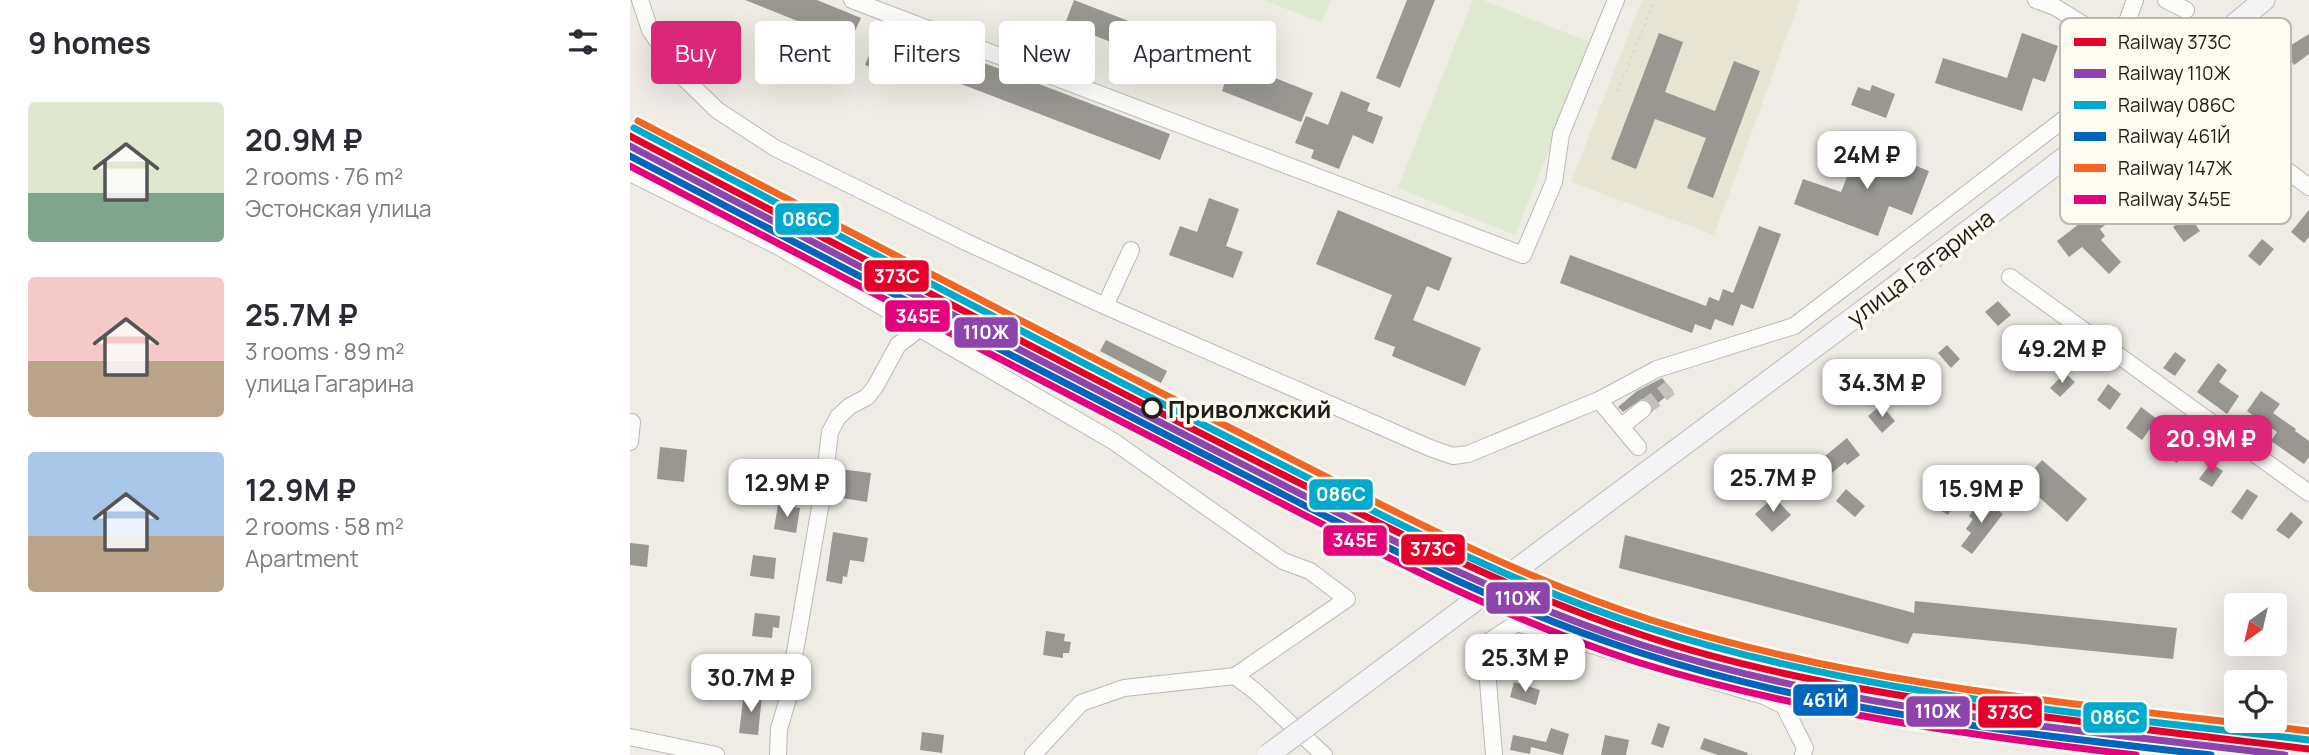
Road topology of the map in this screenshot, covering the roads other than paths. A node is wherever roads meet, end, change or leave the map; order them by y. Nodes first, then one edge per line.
1 (640, 0) edge
2 (852, 0) edge
3 (1616, 0) edge
4 (2036, 0) edge
5 (2136, 0) edge
6 (2166, 0) edge
7 (2264, 0) edge
8 (2186, 10) dead end
9 (2073, 18) edge
10 (2129, 18) edge
11 (2242, 18) edge
12 (2060, 122) edge
13 (2060, 162) edge
14 (630, 173) edge
15 (2291, 173) edge
16 (2309, 187) edge
17 (1131, 250) dead end
18 (2010, 278) dead end
19 (1105, 306) junction
20 (919, 328) junction
21 (1599, 400) junction
22 (1643, 409) tunnel mouth
23 (632, 422) dead end
24 (1622, 426) junction
25 (630, 442) edge
26 (1638, 447) dead end
27 (2309, 493) edge
28 (1235, 676) junction
29 (630, 737) edge
30 (716, 755) edge
31 (778, 755) edge
32 (1033, 755) edge
33 (1268, 755) edge
34 (1324, 755) edge
35 (1494, 755) edge
36 (1803, 755) edge

1 - 19 street
2 - 3 street
4 - 9 street
5 - 10 street
6 - 8 street
7 - 11 main road, улица Гагарина
12 - 21 street
13 - 33 main road, улица Гагарина, bridge
14 - 20 street
15 - 16 street
17 - 19 street
18 - 27 street
19 - 21 street
20 - 28 street
20 - 31 street
21 - 24 street
22 - 24 street
23 - 25 street
24 - 26 street
28 - 32 street
28 - 34 street
29 - 30 street
35 - 36 street

